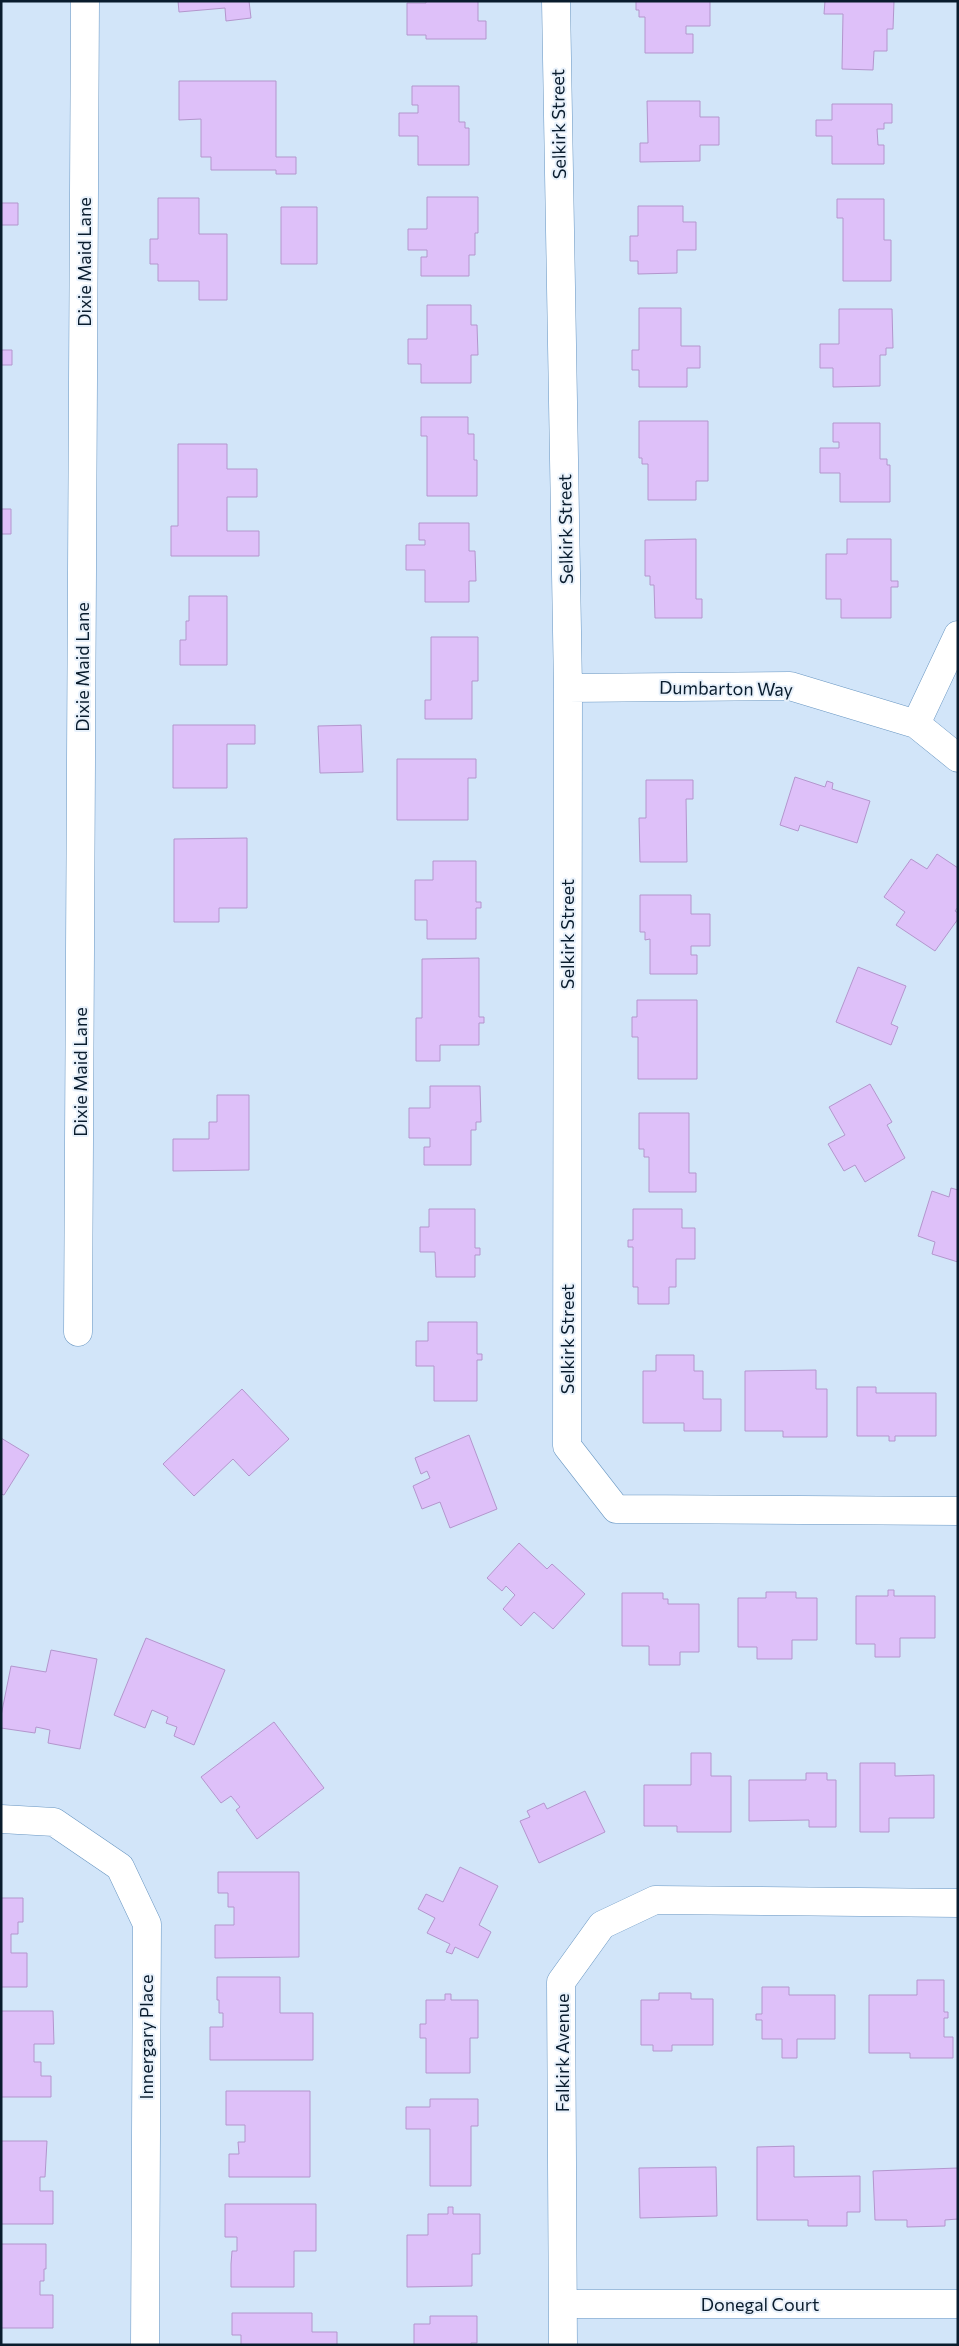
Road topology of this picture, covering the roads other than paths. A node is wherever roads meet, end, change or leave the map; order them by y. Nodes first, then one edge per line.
1 (86, 1) edge
2 (556, 1) edge
3 (958, 635) edge
4 (568, 688) junction
5 (916, 724) junction
6 (958, 758) edge
7 (78, 1332) dead end
8 (958, 1511) edge
9 (1, 1819) edge
10 (958, 1903) edge
11 (563, 2304) junction
12 (958, 2304) edge
13 (145, 2345) edge
14 (563, 2345) edge

1 - 7 street, Dixie Maid Lane
2 - 4 street, Selkirk Street
3 - 5 street
4 - 5 street, Dumbarton Way
4 - 8 street, Selkirk Street
5 - 6 street, Dumbarton Way
9 - 13 street, Innergary Place
10 - 11 street, Falkirk Avenue
11 - 12 street, Donegal Court
11 - 14 street, Falkirk Avenue

